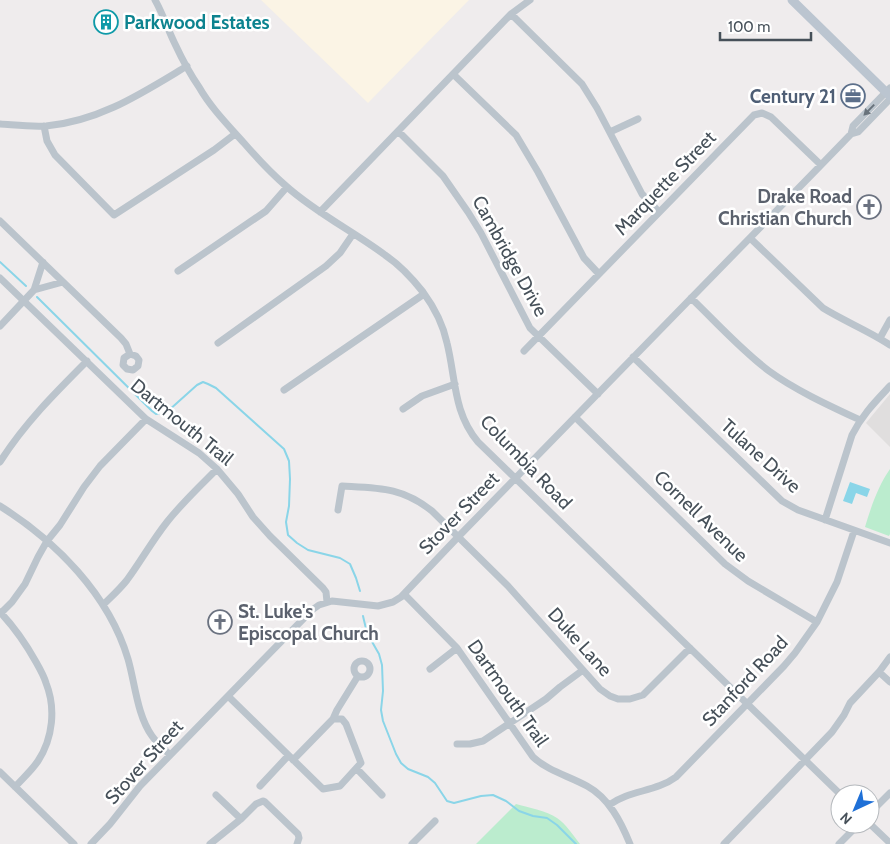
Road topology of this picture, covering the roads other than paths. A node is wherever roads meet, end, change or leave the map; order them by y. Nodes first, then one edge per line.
1 (530, 0) edge
2 (792, 0) edge
3 (156, 2) edge
4 (511, 14) junction
5 (187, 66) junction
6 (453, 74) junction
7 (889, 94) edge
8 (638, 119) dead end
9 (0, 124) edge
10 (44, 126) junction
11 (398, 131) junction
12 (610, 132) junction
13 (235, 134) junction
14 (821, 165) junction
15 (287, 187) junction
16 (320, 212) junction
17 (659, 212) junction
18 (0, 221) edge
19 (353, 234) junction
20 (750, 238) junction
21 (43, 262) junction
22 (178, 272) dead end
23 (599, 274) junction
24 (0, 278) edge
25 (63, 282) junction
26 (34, 290) junction
27 (424, 294) junction
28 (691, 298) junction
29 (24, 301) junction
30 (890, 320) edge
31 (0, 326) edge
32 (538, 336) junction
33 (880, 338) junction
34 (218, 343) dead end
35 (890, 345) edge
36 (524, 350) dead end
37 (130, 354) dead end
38 (633, 357) junction
39 (87, 361) junction
40 (455, 384) junction
41 (890, 386) edge
42 (284, 390) dead end
43 (598, 394) junction
44 (404, 409) dead end
45 (575, 417) junction
46 (146, 419) junction
47 (860, 420) junction
48 (0, 462) edge
49 (218, 469) junction
50 (515, 478) junction
51 (0, 506) edge
52 (338, 510) dead end
53 (825, 520) junction
54 (854, 530) junction
55 (458, 537) junction
56 (47, 540) junction
57 (890, 543) edge
58 (404, 594) junction
59 (327, 602) junction
60 (103, 605) junction
61 (0, 613) edge
62 (816, 622) junction
63 (457, 648) junction
64 (690, 648) junction
65 (890, 657) edge
66 (430, 670) dead end
67 (583, 670) junction
68 (879, 672) junction
69 (358, 676) dead end
70 (890, 682) edge
71 (228, 696) junction
72 (747, 704) junction
73 (333, 719) junction
74 (510, 724) junction
75 (456, 744) dead end
76 (170, 755) junction
77 (291, 758) junction
78 (805, 761) junction
79 (356, 769) junction
80 (0, 772) edge
81 (830, 785) edge
82 (260, 786) dead end
83 (15, 787) junction
84 (890, 793) edge
85 (216, 795) dead end
86 (382, 795) dead end
87 (880, 803) edge
88 (609, 805) junction
89 (241, 819) junction
90 (435, 821) dead end
91 (850, 834) edge
92 (880, 834) edge
93 (890, 843) edge
94 (74, 844) edge
95 (91, 844) edge
96 (210, 844) edge
97 (297, 844) edge
98 (412, 844) edge
99 (630, 844) edge
100 (724, 844) edge
101 (840, 844) edge

1 - 4 street
2 - 7 main road
3 - 5 street, Columbia Road
4 - 6 street
4 - 12 street
5 - 10 street
5 - 13 street, Columbia Road
6 - 11 street
6 - 23 street
7 - 14 street, Stover Street
8 - 12 street
9 - 10 street
10 - 13 street
11 - 16 street
11 - 32 street, Cambridge Drive
12 - 17 street
13 - 15 street, Columbia Road
14 - 17 street, Marquette Street
14 - 20 street, Stover Street
15 - 16 street, Columbia Road
15 - 22 street
16 - 19 street, Columbia Road
17 - 23 street, Marquette Street
18 - 21 street
19 - 27 street, Columbia Road
19 - 34 street
20 - 28 street, Stover Street
20 - 33 street
21 - 25 street
21 - 26 street
23 - 32 street, Marquette Street
24 - 29 street, Dartmouth Trail
25 - 26 street
25 - 37 street
26 - 29 street
27 - 40 street, Columbia Road
27 - 42 street
28 - 38 street, Stover Street
28 - 47 street
29 - 31 street
29 - 39 street, Dartmouth Trail
30 - 33 street
32 - 36 street, Marquette Street
32 - 43 street, Cambridge Drive
33 - 35 street
38 - 43 street, Stover Street
38 - 53 street, Tulane Drive
39 - 46 street, Dartmouth Trail
39 - 48 street
40 - 44 street
40 - 50 street, Columbia Road
41 - 47 street
43 - 45 street, Stover Street
45 - 50 street, Stover Street
45 - 62 street, Cornell Avenue
46 - 49 street, Dartmouth Trail
46 - 56 street
47 - 53 street
49 - 59 street, Dartmouth Trail
49 - 60 street
50 - 55 street, Stover Street
50 - 64 street, Columbia Road
51 - 56 street
52 - 55 street, Duke Lane
53 - 54 street, Tulane Drive
54 - 57 street, Tulane Drive
54 - 62 street, Stanford Road
55 - 58 street, Stover Street
55 - 67 street, Duke Lane
56 - 60 street
56 - 61 street
58 - 59 street, Stover Street
58 - 63 street, Dartmouth Trail
59 - 71 street, Stover Street
60 - 76 street
61 - 83 street
62 - 72 street, Stanford Road
63 - 66 street
63 - 74 street, Dartmouth Trail
64 - 67 street, Duke Lane
64 - 72 street, Columbia Road
65 - 68 street
67 - 74 street
68 - 70 street
68 - 78 street
69 - 73 street
71 - 76 street, Stover Street
71 - 77 street
72 - 78 street, Columbia Road
72 - 88 street, Stanford Road
73 - 77 street
73 - 79 street
74 - 75 street
74 - 88 street, Dartmouth Trail
76 - 95 street, Stover Street
77 - 79 street
77 - 82 street
78 - 81 street, Columbia Road
78 - 100 street
79 - 86 street
80 - 83 street
83 - 94 street
84 - 87 street
85 - 89 street
88 - 99 street, Dartmouth Trail
89 - 96 street
89 - 97 street
90 - 98 street
91 - 101 street
92 - 93 street

